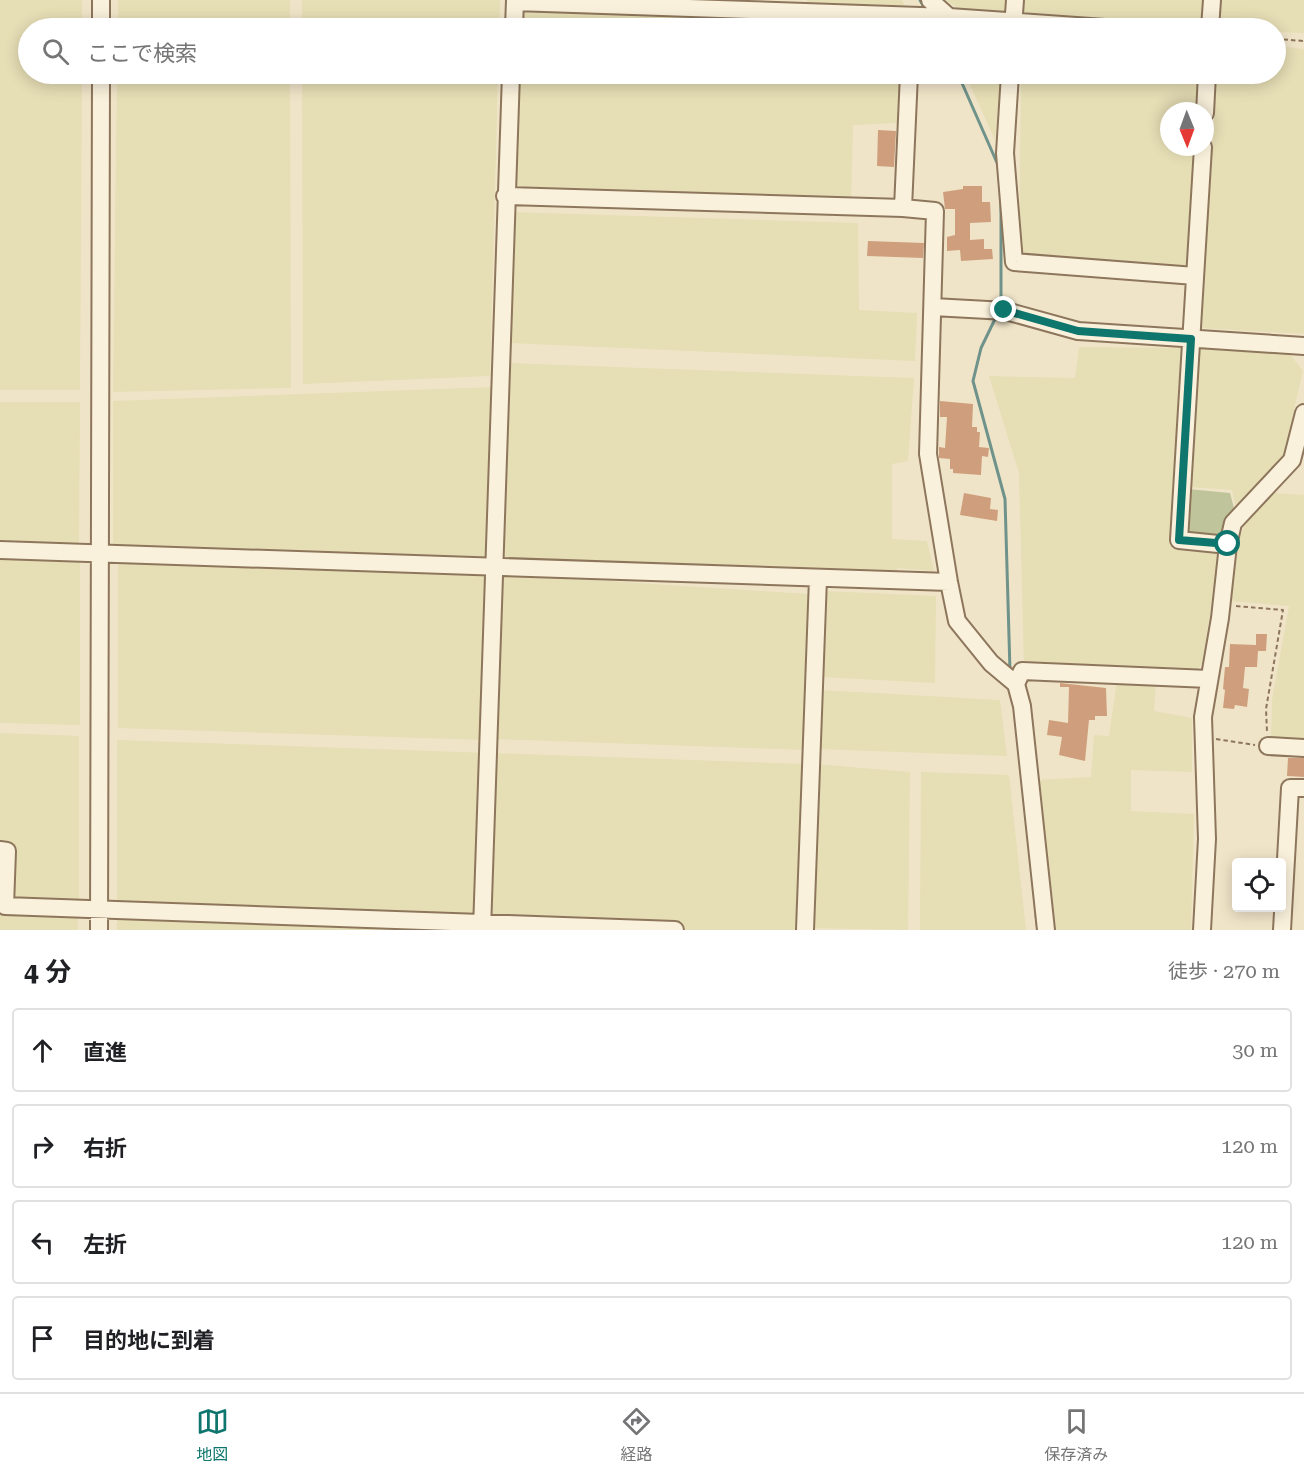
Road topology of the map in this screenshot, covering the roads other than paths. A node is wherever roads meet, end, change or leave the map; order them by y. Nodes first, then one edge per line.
1 (101, 0) edge
2 (1015, 0) edge
3 (1212, 0) edge
4 (515, 1) edge
5 (926, 16) edge
6 (101, 18) edge
7 (514, 18) edge
8 (943, 18) edge
9 (1014, 18) edge
10 (1211, 18) edge
11 (101, 84) edge
12 (511, 84) edge
13 (909, 84) edge
14 (1009, 84) edge
15 (1206, 84) edge
16 (1206, 102) edge
17 (1203, 156) edge
18 (505, 196) junction
19 (903, 208) junction
20 (1196, 276) junction
21 (933, 307) junction
22 (1191, 339) junction
23 (1304, 346) edge
24 (1304, 413) edge
25 (1228, 544) junction
26 (0, 550) edge
27 (100, 554) junction
28 (495, 566) junction
29 (818, 578) junction
30 (949, 582) junction
31 (1209, 680) junction
32 (1016, 684) junction
33 (1268, 746) road end
34 (1304, 748) edge
35 (1304, 788) edge
36 (0, 850) edge
37 (99, 911) junction
38 (482, 927) edge
39 (99, 930) edge
40 (675, 930) edge
41 (805, 930) edge
42 (1046, 930) edge
43 (1202, 930) edge
44 (1282, 930) edge

1 - 6 street
2 - 9 street
3 - 10 street
4 - 5 street
4 - 7 street
5 - 8 street
11 - 27 street
12 - 18 street
13 - 19 street
14 - 20 street
15 - 16 street
17 - 20 street
18 - 19 street
18 - 28 street
19 - 21 street
20 - 22 street
21 - 22 street
21 - 30 street
22 - 23 street
22 - 25 street
24 - 25 street
25 - 31 street
26 - 27 street
27 - 28 street
27 - 37 street
28 - 29 street
28 - 38 street
29 - 30 street
29 - 41 street
30 - 32 street
31 - 32 street
31 - 43 street
32 - 42 street
33 - 34 street
35 - 44 street
36 - 37 street
37 - 38 street
37 - 39 street
38 - 40 street

